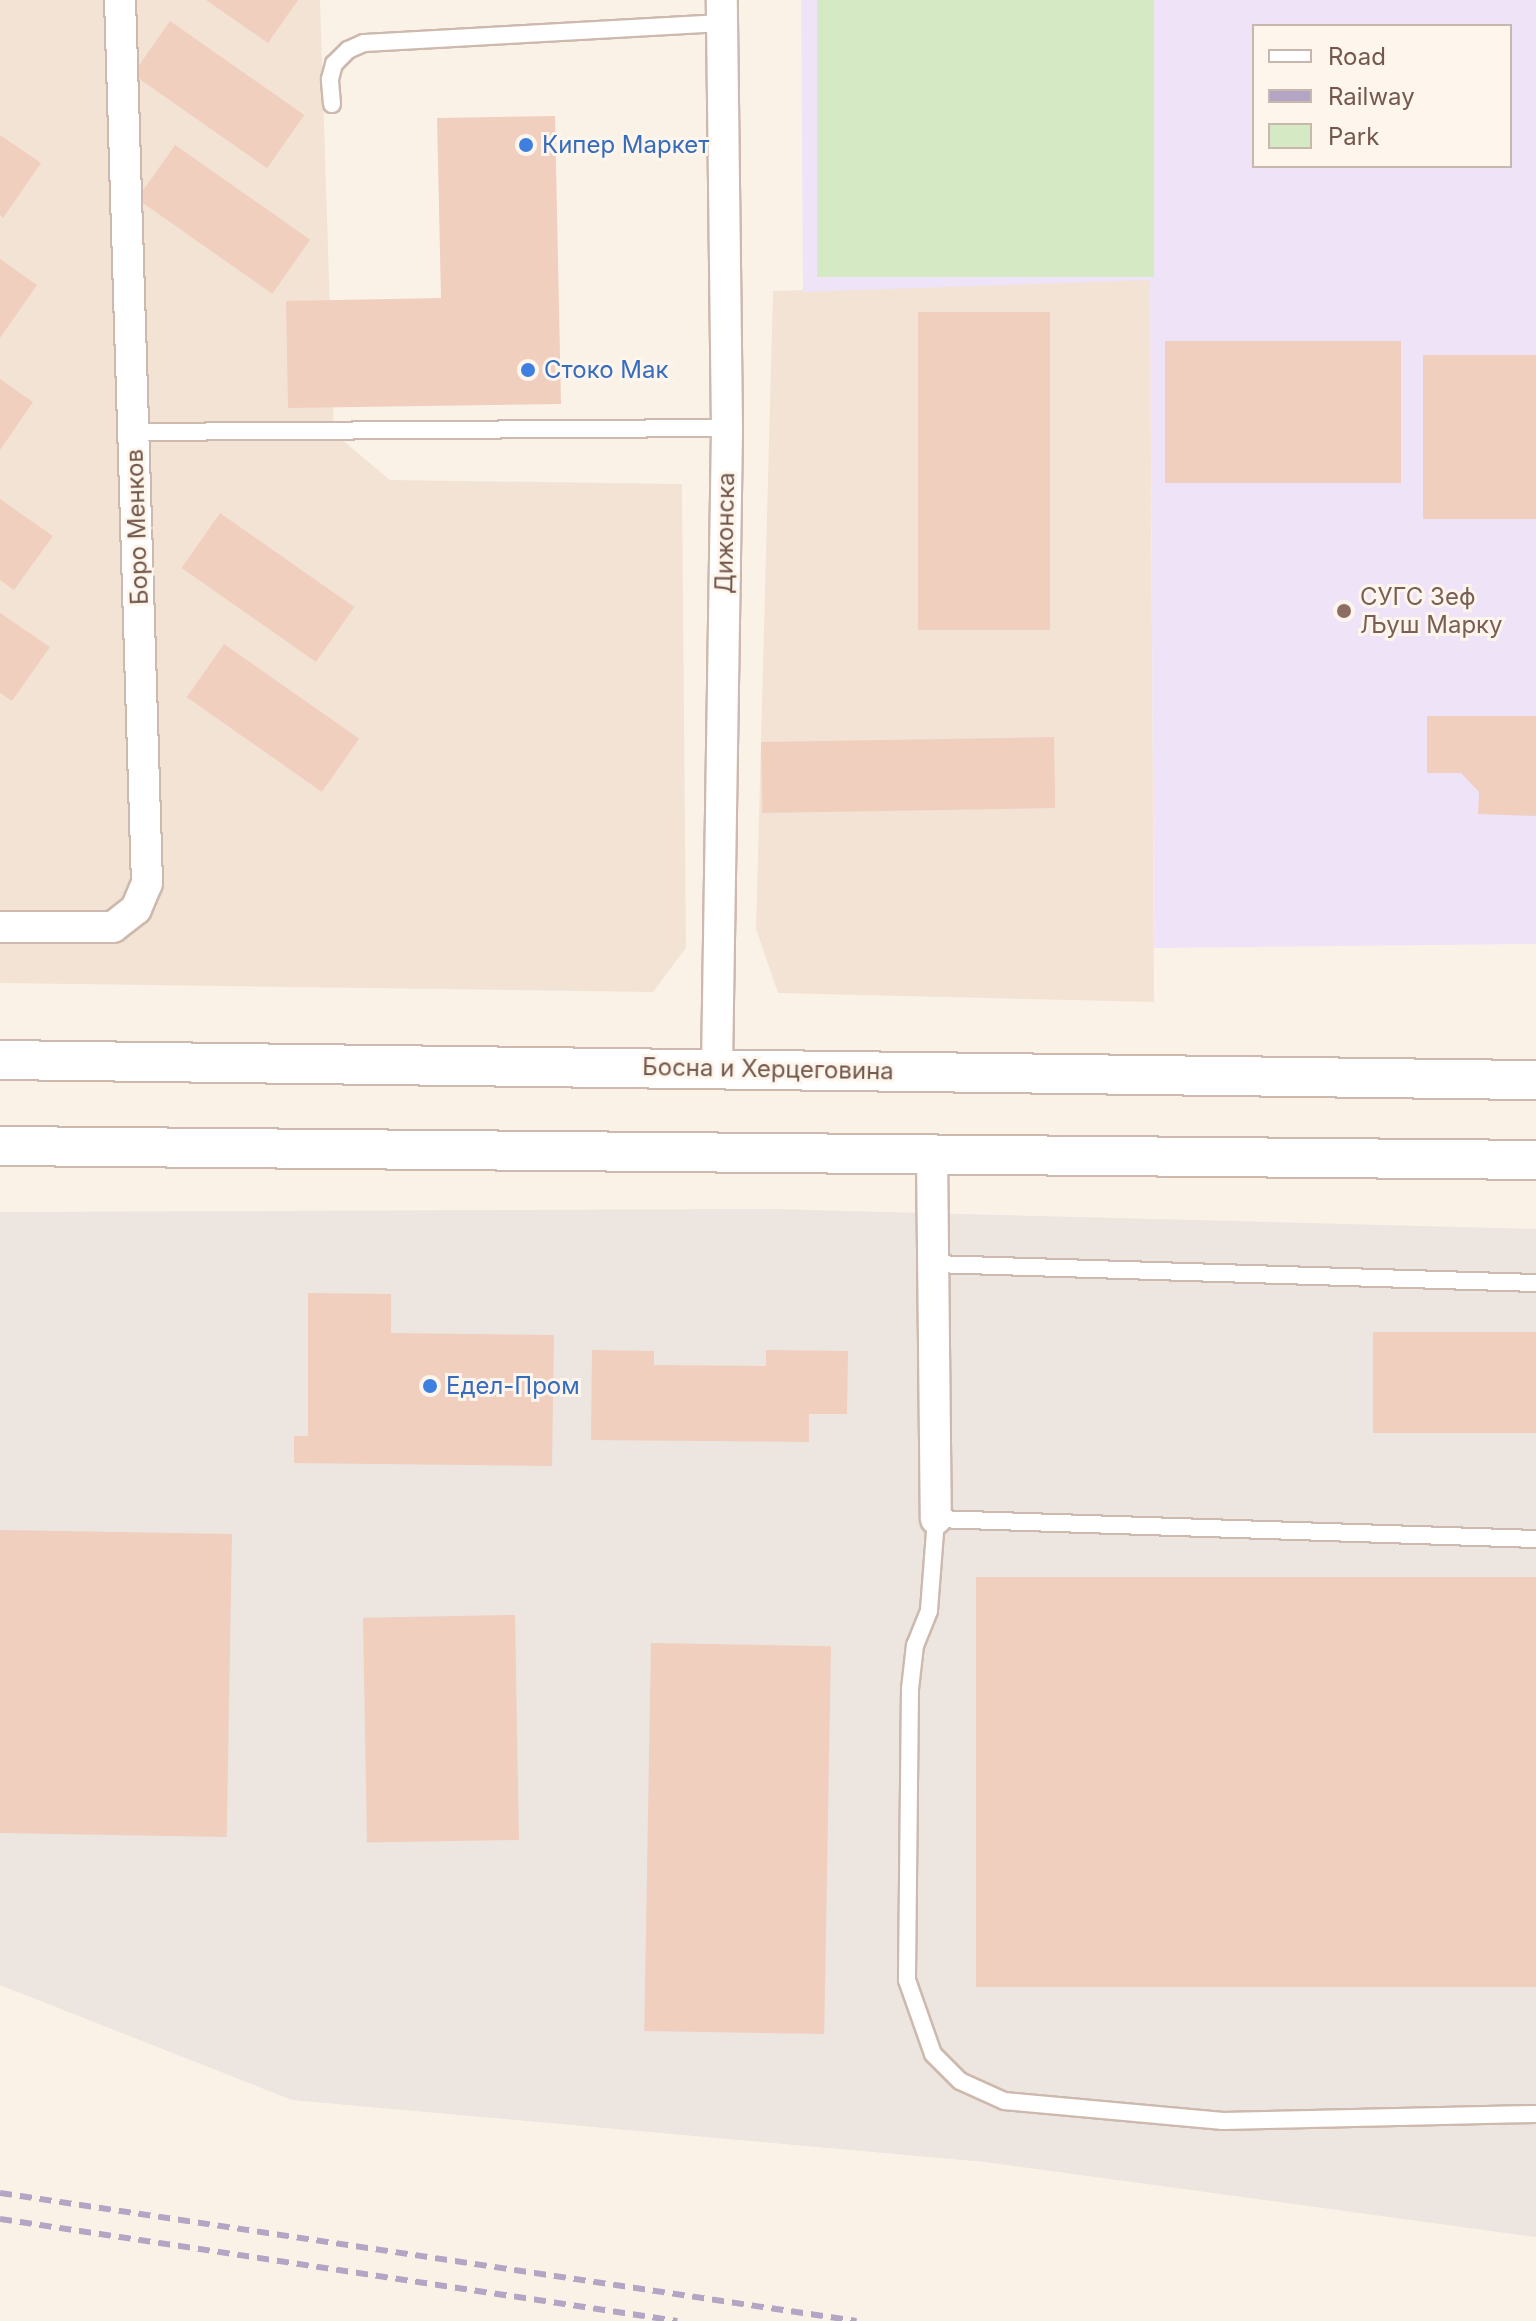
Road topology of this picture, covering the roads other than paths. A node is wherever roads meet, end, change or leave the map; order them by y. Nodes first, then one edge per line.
1 (120, 0) edge
2 (722, 11) edge
3 (332, 104) dead end
4 (727, 428) junction
5 (134, 432) junction
6 (0, 927) edge
7 (0, 1060) edge
8 (717, 1067) junction
9 (1536, 1080) edge
10 (0, 1146) edge
11 (932, 1154) junction
12 (1536, 1160) edge
13 (934, 1264) junction
14 (1536, 1283) edge
15 (936, 1519) junction
16 (1536, 1539) edge
17 (1536, 2114) edge

1 - 5 street, Боро Менков
2 - 3 lane
2 - 4 street, Дижонска
4 - 5 lane
4 - 8 street, Дижонска
5 - 6 street, Боро Менков
7 - 8 street, Босна и Херцеговина
8 - 9 street, Босна и Херцеговина
10 - 11 street
11 - 12 street
11 - 13 street
13 - 14 lane
13 - 15 street
15 - 16 lane
15 - 17 lane

